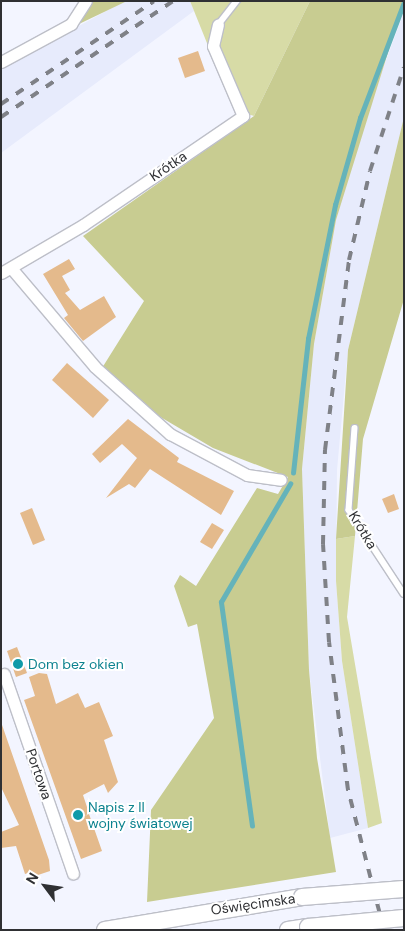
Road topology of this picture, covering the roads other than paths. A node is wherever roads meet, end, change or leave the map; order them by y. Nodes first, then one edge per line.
1 (86, 1) edge
2 (237, 1) edge
3 (218, 25) joint
4 (1, 62) edge
5 (6, 271) edge
6 (355, 428) dead end
7 (281, 480) dead end
8 (404, 594) edge
9 (2, 672) edge
10 (73, 873) dead end
11 (404, 889) edge
12 (404, 918) edge
13 (105, 930) edge
14 (288, 930) edge

1 - 4 street
2 - 3 lane
3 - 5 street, Krótka
5 - 7 street
6 - 8 lane, Krótka
9 - 10 street, Portowa
11 - 13 main road, Oświęcimska, bridge
12 - 14 main road, bridge

